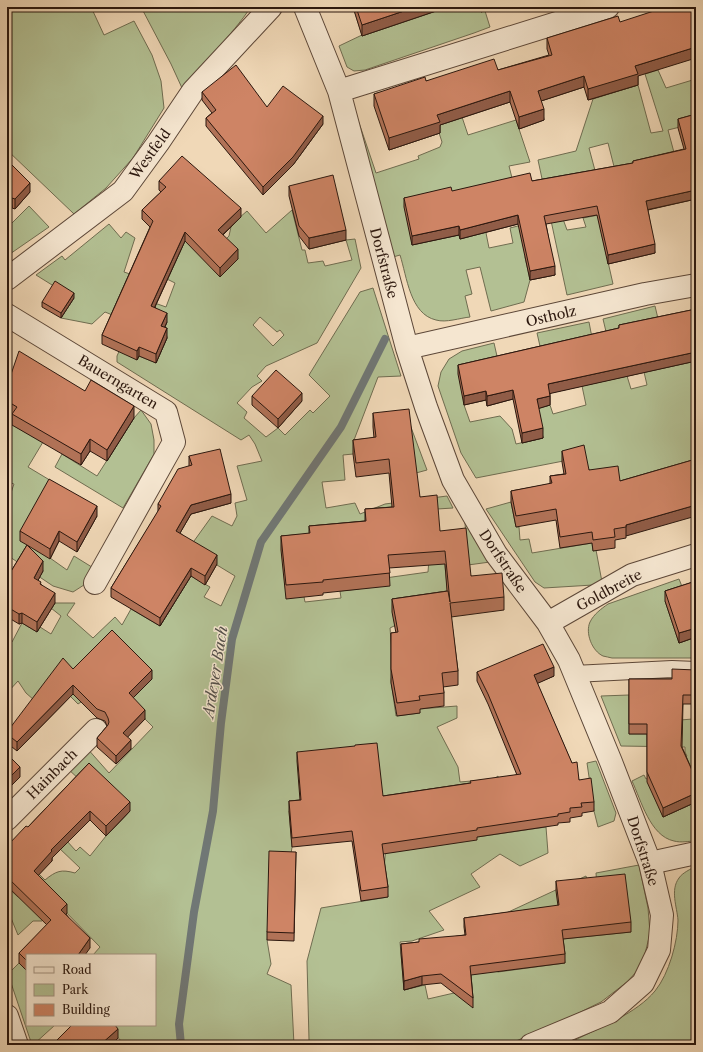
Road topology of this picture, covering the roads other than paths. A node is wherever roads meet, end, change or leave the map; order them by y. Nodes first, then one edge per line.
1 (271, 7) edge
2 (305, 7) edge
3 (608, 7) edge
4 (339, 90) junction
5 (7, 279) edge
6 (696, 285) edge
7 (7, 315) edge
8 (407, 348) junction
9 (696, 555) edge
10 (94, 583) dead end
11 (548, 623) junction
12 (696, 670) edge
13 (574, 674) junction
14 (96, 730) dead end
15 (7, 819) edge
16 (696, 852) edge
17 (650, 863) junction
18 (7, 1016) edge
19 (17, 1045) edge
20 (531, 1045) edge

1 - 5 street, Westfeld
2 - 4 street, Dorfstraße
3 - 4 street
4 - 8 street, Dorfstraße
6 - 8 street, Ostholz
7 - 10 street, Bauerngarten
8 - 11 street, Dorfstraße
9 - 11 street, Goldbreite
11 - 13 street, Dorfstraße
12 - 13 lane
13 - 17 street, Dorfstraße
14 - 15 street, Hainbach
16 - 17 street
17 - 20 street, Dorfstraße
18 - 19 street

